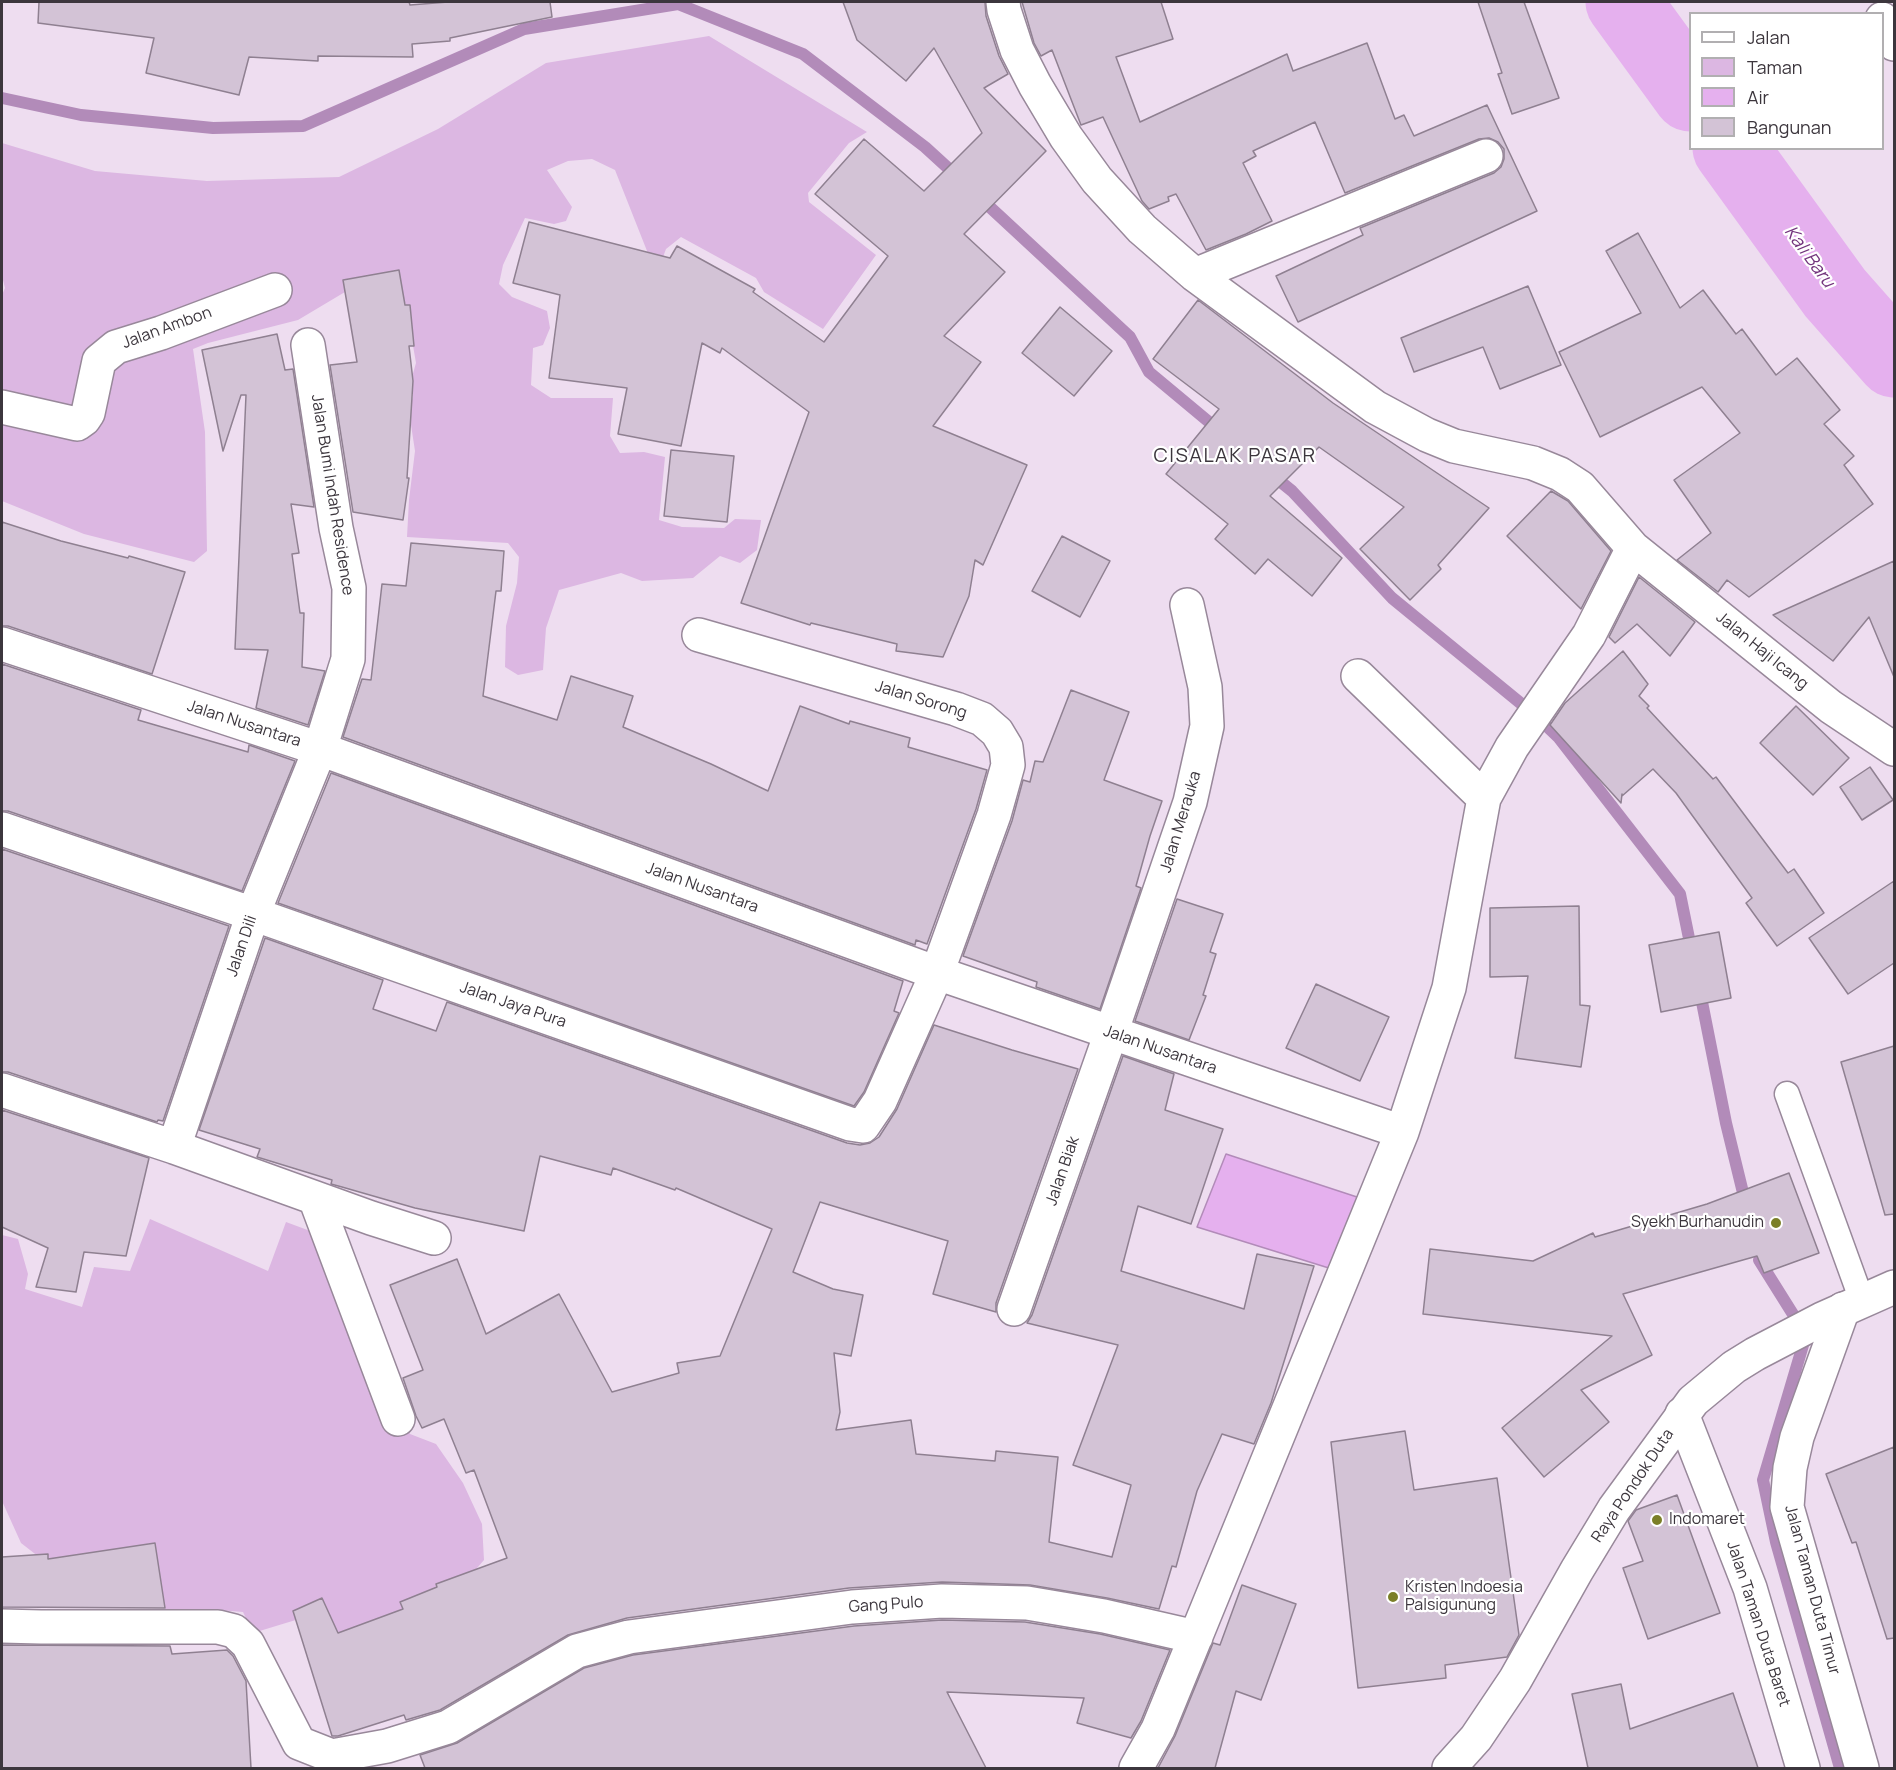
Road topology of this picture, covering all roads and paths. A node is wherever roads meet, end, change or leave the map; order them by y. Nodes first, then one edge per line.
1 (1003, 2) edge
2 (1884, 23) edge
3 (1894, 44) edge
4 (1486, 156) dead end
5 (1195, 275) junction
6 (275, 290) dead end
7 (308, 345) dead end
8 (2, 406) edge
9 (1633, 548) junction
10 (1187, 605) dead end
11 (699, 635) dead end
12 (2, 644) edge
13 (1358, 676) dead end
14 (320, 749) junction
15 (1894, 749) edge
16 (1484, 798) junction
17 (2, 829) edge
18 (253, 914) junction
19 (937, 973) junction
20 (1111, 1033) junction
21 (2, 1090) edge
22 (1787, 1094) dead end
23 (1402, 1132) junction
24 (174, 1147) junction
25 (315, 1198) junction
26 (434, 1238) dead end
27 (1894, 1287) edge
28 (1014, 1309) dead end
29 (1842, 1310) junction
30 (1682, 1414) junction
31 (398, 1419) dead end
32 (2, 1626) edge
33 (1196, 1637) junction
34 (1136, 1768) edge
35 (1449, 1768) edge
36 (1803, 1768) edge
37 (1862, 1768) edge

1 - 5 street, Jalan Haji Icang
2 - 3 street
4 - 5 street
5 - 9 street, Jalan Haji Icang
6 - 8 street, Jalan Ambon
7 - 14 street, Jalan Bumi Indah Residence
9 - 15 street, Jalan Haji Icang
9 - 16 street
10 - 20 street, Jalan Merauka
11 - 19 street, Jalan Sorong
12 - 14 street, Jalan Nusantara
13 - 16 street
14 - 18 street, Jalan Dili
14 - 19 street, Jalan Nusantara
16 - 23 street
17 - 18 street, Jalan Jaya Pura
18 - 19 street, Jalan Jaya Pura
18 - 24 street, Jalan Dili
19 - 20 street, Jalan Nusantara
20 - 23 street, Jalan Nusantara
20 - 28 street, Jalan Biak
21 - 24 street
22 - 29 lane
23 - 33 street
24 - 25 street
25 - 26 street
25 - 31 street
27 - 29 street, Raya Pondok Duta
29 - 30 street, Raya Pondok Duta
29 - 37 street, Jalan Taman Duta Timur
30 - 35 street, Raya Pondok Duta
30 - 36 street, Jalan Taman Duta Baret
32 - 33 street, Gang Pulo
33 - 34 street

